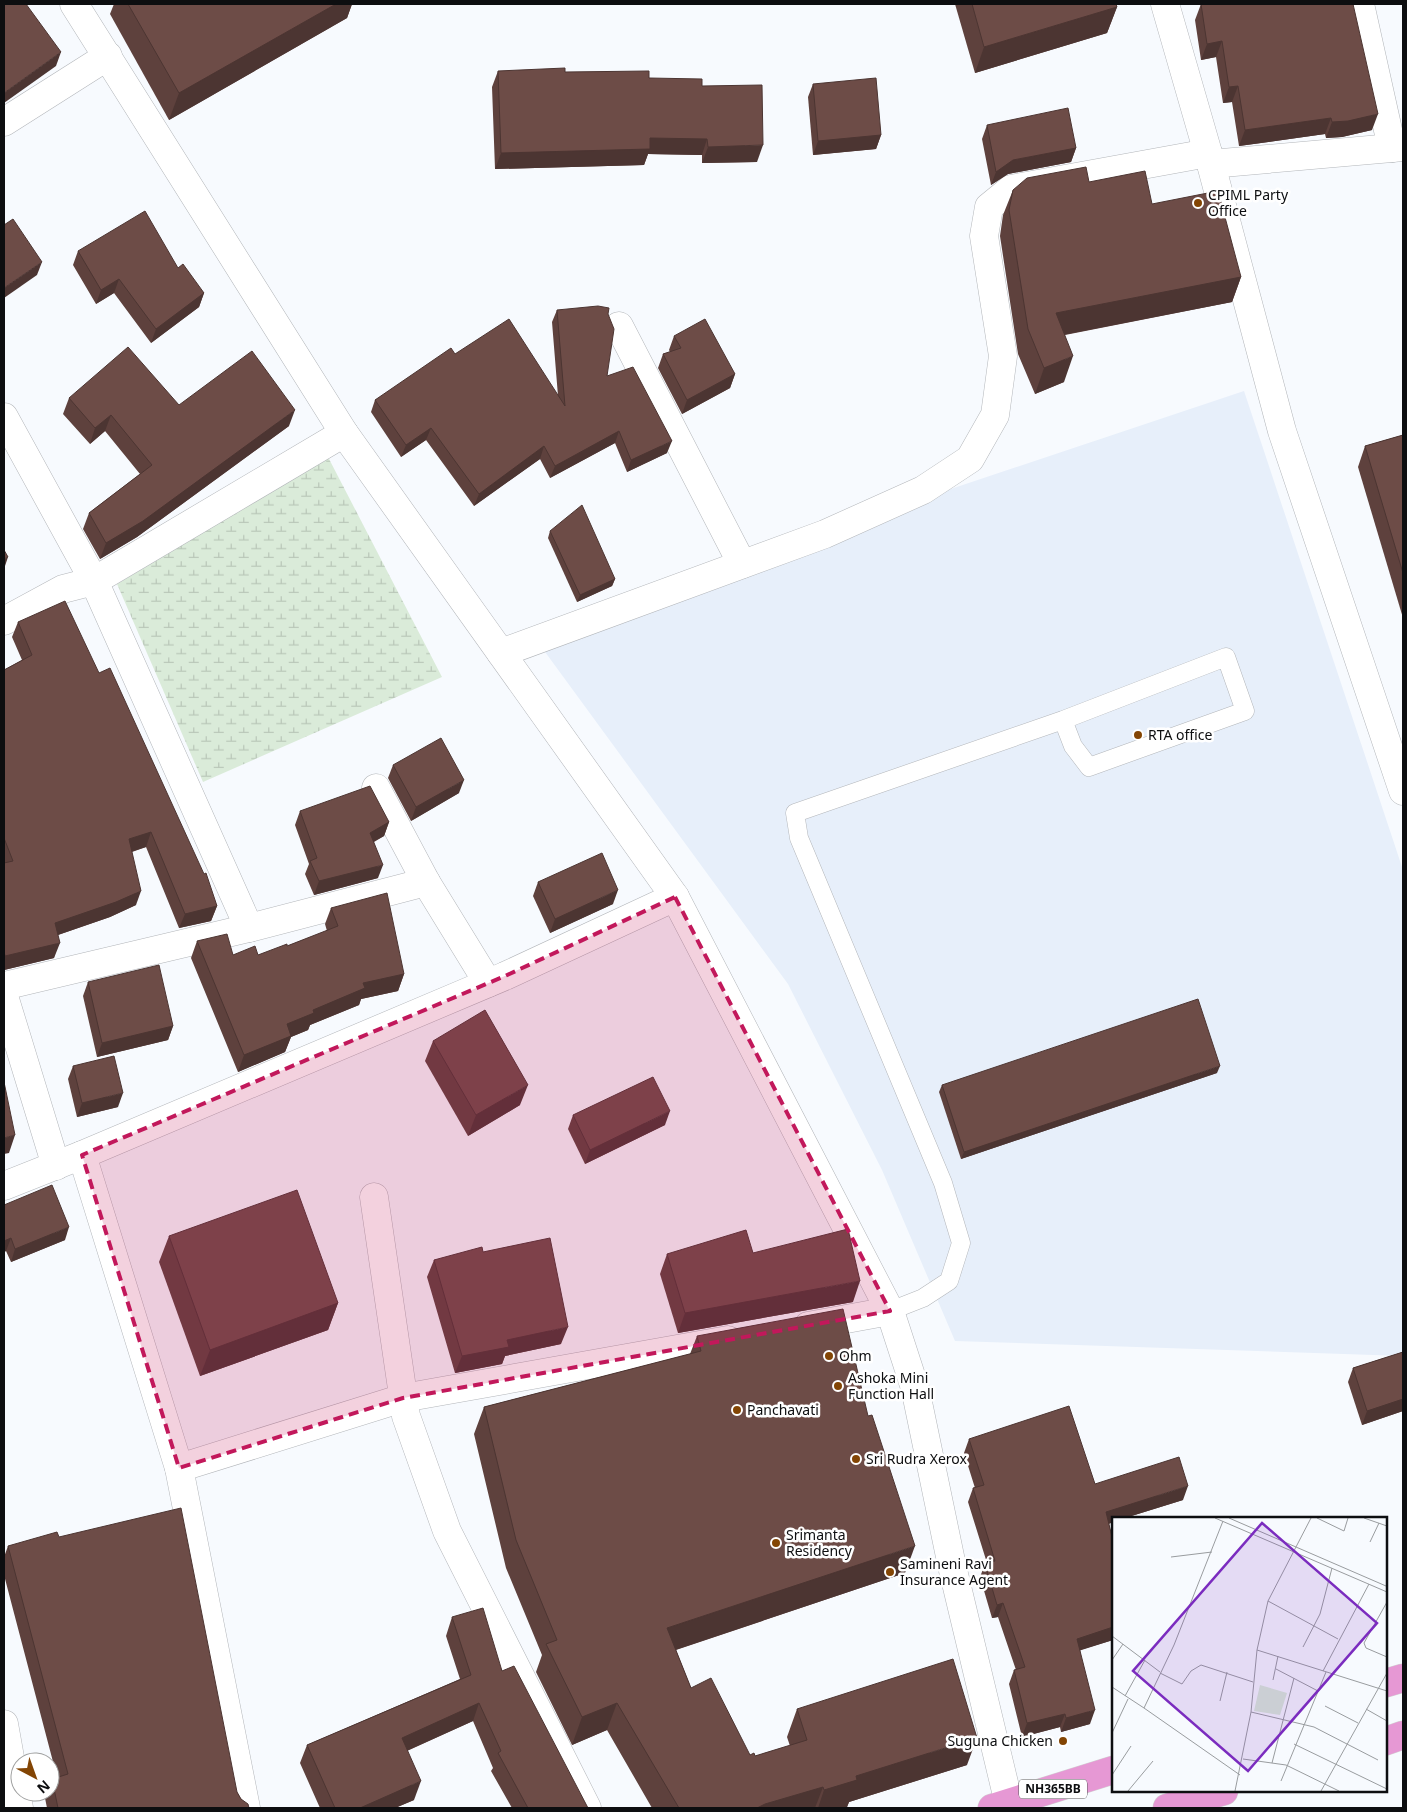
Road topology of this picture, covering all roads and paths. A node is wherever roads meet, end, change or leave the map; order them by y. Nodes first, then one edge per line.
1 (74, 4) edge
2 (1165, 4) edge
3 (1360, 4) edge
4 (108, 56) junction
5 (4, 122) edge
6 (1397, 148) edge
7 (1210, 159) junction
8 (619, 326) dead end
9 (4, 417) edge
10 (344, 433) junction
11 (742, 564) junction
12 (94, 581) junction
13 (4, 620) edge
14 (501, 653) junction
15 (1063, 720) junction
16 (376, 788) dead end
17 (1403, 791) edge
18 (426, 882) junction
19 (675, 897) junction
20 (249, 928) junction
21 (488, 983) junction
22 (4, 986) edge
23 (4, 996) edge
24 (82, 1155) junction
25 (56, 1166) junction
26 (4, 1186) edge
27 (374, 1197) dead end
28 (890, 1311) junction
29 (783, 1330) edge
30 (754, 1335) edge
31 (403, 1398) junction
32 (178, 1468) junction
33 (1403, 1678) edge
34 (1387, 1683) edge
35 (4, 1724) edge
36 (1403, 1735) edge
37 (1387, 1741) edge
38 (1112, 1770) edge
39 (1221, 1792) edge
40 (1004, 1806) edge
41 (19, 1808) edge
42 (246, 1808) edge
43 (587, 1808) edge
44 (1167, 1808) edge

1 - 4 street
2 - 7 street
3 - 6 street
4 - 5 street
4 - 10 street
6 - 7 street
7 - 11 street
7 - 17 street
8 - 11 street
9 - 12 street
10 - 12 street
10 - 14 street
11 - 14 street
12 - 13 street
12 - 20 street
14 - 19 street
15 - 15 lane
15 - 28 lane
16 - 18 street
18 - 20 street
18 - 21 street
19 - 21 street
19 - 28 street
20 - 22 street
21 - 24 street
23 - 25 street
24 - 25 street
24 - 32 street
25 - 26 street
27 - 31 street
28 - 29 street
28 - 40 street
30 - 31 street
31 - 32 street
31 - 43 street
32 - 42 street
33 - 34 highway
35 - 41 street
36 - 37 highway
38 - 40 highway, NH365BB
39 - 44 highway

